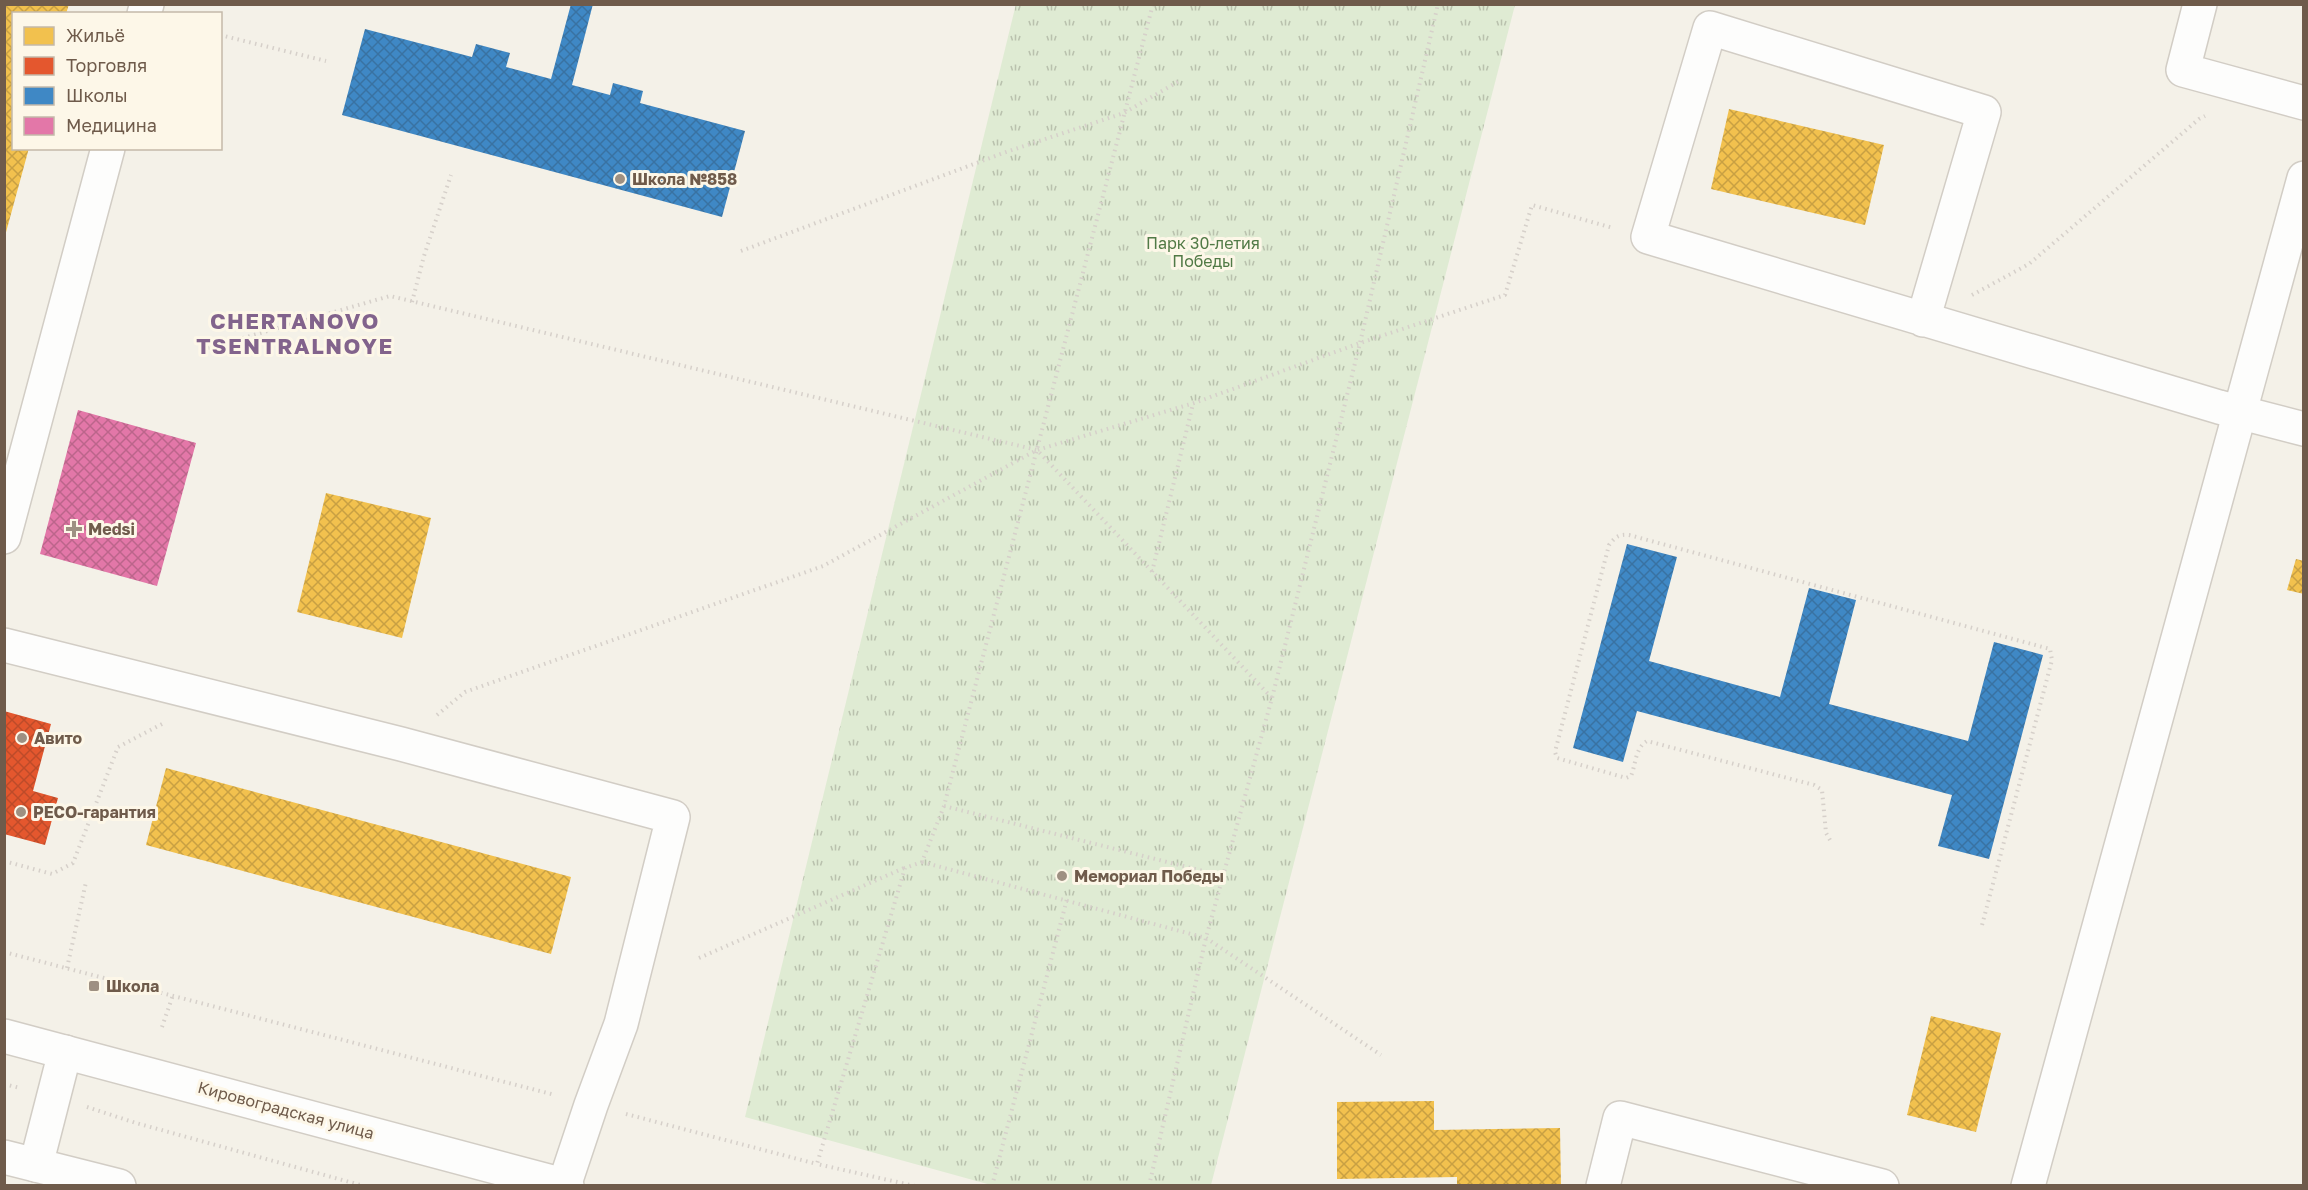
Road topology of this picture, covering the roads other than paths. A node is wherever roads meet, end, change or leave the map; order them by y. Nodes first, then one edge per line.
1 (2200, 4) edge
2 (2304, 103) edge
3 (107, 150) edge
4 (2304, 178) edge
5 (1923, 320) junction
6 (2240, 413) junction
7 (2304, 429) edge
8 (4, 537) edge
9 (4, 645) edge
10 (4, 1036) edge
11 (65, 1052) junction
12 (4, 1157) edge
13 (36, 1165) junction
14 (119, 1185) edge
15 (565, 1185) edge
16 (1603, 1185) edge
17 (1882, 1185) edge
18 (2028, 1185) edge

1 - 2 street
3 - 8 street
4 - 6 street
5 - 5 street
5 - 6 street
6 - 7 street
6 - 18 street
9 - 15 street
10 - 11 street, Кировоградская улица
11 - 13 street
11 - 15 street, Кировоградская улица
12 - 13 street
13 - 14 street
16 - 17 street

